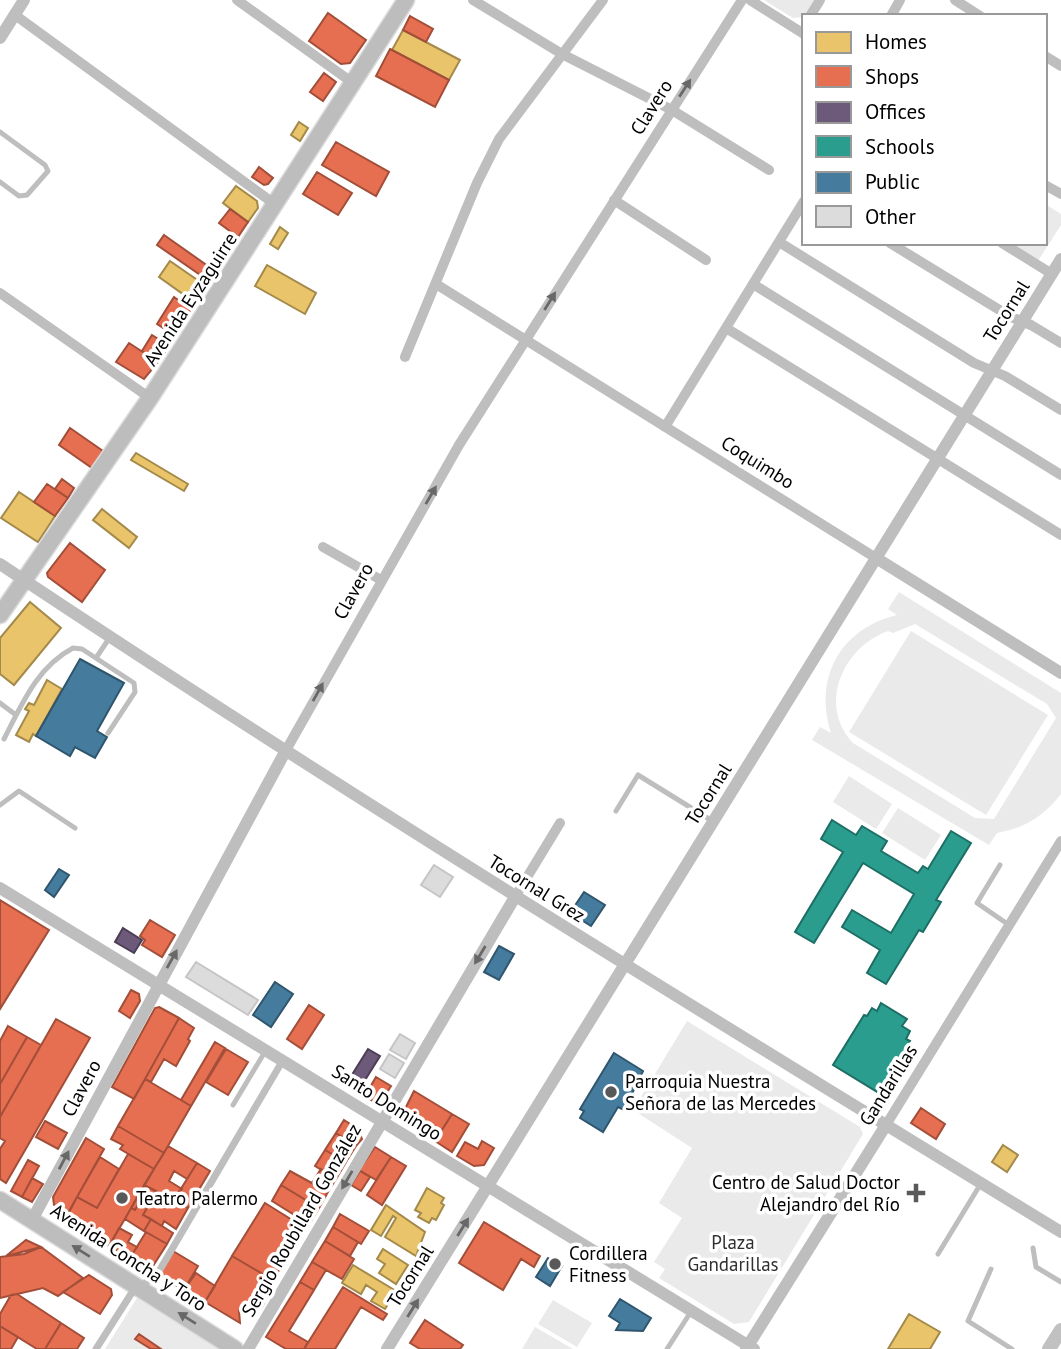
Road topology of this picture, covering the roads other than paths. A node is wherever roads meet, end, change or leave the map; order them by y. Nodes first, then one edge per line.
1 (237, 0) edge
2 (405, 0) edge
3 (473, 0) edge
4 (603, 0) edge
5 (741, 0) edge
6 (750, 0) edge
7 (955, 0) edge
8 (18, 5) edge
9 (978, 14) edge
10 (802, 29) edge
11 (0, 38) edge
12 (562, 54) junction
13 (353, 83) junction
14 (672, 110) junction
15 (0, 132) edge
16 (769, 170) dead end
17 (0, 183) edge
18 (614, 201) junction
19 (802, 204) edge
20 (276, 205) junction
21 (779, 242) junction
22 (894, 245) edge
23 (1007, 245) edge
24 (706, 260) dead end
25 (1057, 267) edge
26 (436, 284) junction
27 (753, 284) junction
28 (0, 293) edge
29 (1022, 322) junction
30 (726, 328) junction
31 (526, 340) junction
32 (1061, 343) edge
33 (405, 357) dead end
34 (992, 370) junction
35 (150, 398) junction
36 (1061, 410) edge
37 (964, 416) junction
38 (665, 427) junction
39 (937, 459) junction
40 (1061, 475) edge
41 (1061, 535) edge
42 (323, 547) dead end
43 (876, 558) junction
44 (0, 564) edge
45 (381, 580) junction
46 (25, 581) junction
47 (0, 615) edge
48 (110, 637) junction
49 (96, 658) junction
50 (1061, 673) edge
51 (0, 703) edge
52 (16, 715) junction
53 (108, 733) dead end
54 (4, 739) dead end
55 (285, 752) junction
56 (0, 805) edge
57 (616, 811) dead end
58 (714, 822) junction
59 (560, 823) dead end
60 (75, 828) dead end
61 (1061, 841) edge
62 (1000, 865) dead end
63 (0, 888) edge
64 (515, 897) junction
65 (1009, 925) junction
66 (625, 966) junction
67 (158, 984) junction
68 (266, 1050) junction
69 (283, 1060) junction
70 (233, 1105) dead end
71 (382, 1121) junction
72 (886, 1125) junction
73 (981, 1183) junction
74 (488, 1186) junction
75 (0, 1200) edge
76 (32, 1220) junction
77 (1061, 1232) edge
78 (1033, 1248) dead end
79 (938, 1254) dead end
80 (991, 1269) dead end
81 (1061, 1282) edge
82 (139, 1288) junction
83 (692, 1310) junction
84 (1060, 1334) edge
85 (749, 1348) edge
86 (96, 1349) edge
87 (235, 1349) edge
88 (248, 1349) edge
89 (387, 1349) edge
90 (667, 1349) edge
91 (1012, 1349) edge
92 (1049, 1349) edge

1 - 13 street
2 - 13 main road, Avenida Eyzaguirre
3 - 12 street
4 - 12 street
14 -> 5 street, Clavero
6 - 10 street
7 - 9 street
8 - 11 street
8 - 20 street
12 - 14 street
12 - 26 street
13 - 20 main road, Avenida Eyzaguirre
14 - 16 street
14 - 18 street, Clavero
15 - 17 lane
18 - 24 street
31 -> 18 street, Clavero
19 - 21 street
20 - 35 main road, Avenida Eyzaguirre
21 - 27 street
21 - 34 street
22 - 29 street
23 - 25 street
25 - 29 street, Tocornal
26 - 31 street, Coquimbo
26 - 33 street
27 - 30 street
27 - 37 street
28 - 35 street
29 - 32 street
29 - 34 street, Tocornal
30 - 38 street
30 - 39 street
31 - 38 street, Coquimbo
45 -> 31 street, Clavero
34 - 36 street
34 - 37 street, Tocornal
35 - 46 main road, Avenida Eyzaguirre
37 - 39 street, Tocornal
37 - 40 street
38 - 43 street, Coquimbo
39 - 41 street
39 - 43 street, Tocornal
42 - 45 street
43 - 50 street, Coquimbo
43 - 58 street, Tocornal
44 - 46 street, Tocornal Grez
55 -> 45 street, Clavero
46 - 47 main road, Avenida Eyzaguirre
46 - 48 street, Tocornal Grez
48 - 49 lane
48 - 55 street, Tocornal Grez
49 - 52 lane
49 - 53 lane
51 - 52 lane
52 - 54 lane
55 - 64 street, Tocornal Grez
67 -> 55 street, Clavero
56 - 60 lane
57 - 58 lane
58 - 66 street, Tocornal
59 - 64 street, Sergio Roubillard González
61 - 65 street, Gandarillas
62 - 65 lane
63 - 67 street, Santo Domingo
64 - 66 street, Tocornal Grez
64 -> 71 street, Sergio Roubillard González
65 - 72 street, Gandarillas
66 - 72 street, Tocornal Grez
66 - 74 street, Tocornal
67 - 68 street, Santo Domingo
76 -> 67 street, Clavero
68 - 69 street, Santo Domingo
68 - 70 lane
69 - 71 street, Santo Domingo
69 - 82 street
71 - 74 street, Santo Domingo
71 -> 88 street, Sergio Roubillard González
72 - 73 street, Tocornal Grez
72 - 85 street, Gandarillas
73 - 77 street, Tocornal Grez
73 - 79 lane
74 - 83 street, Santo Domingo
89 -> 74 street, Tocornal
75 - 76 main road, Avenida Concha y Toro
82 -> 76 main road, Avenida Concha y Toro
78 - 81 lane
80 - 91 lane
82 - 86 street
87 -> 82 main road, Avenida Concha y Toro
83 - 85 street, Santo Domingo
83 - 90 lane
84 - 92 main road

